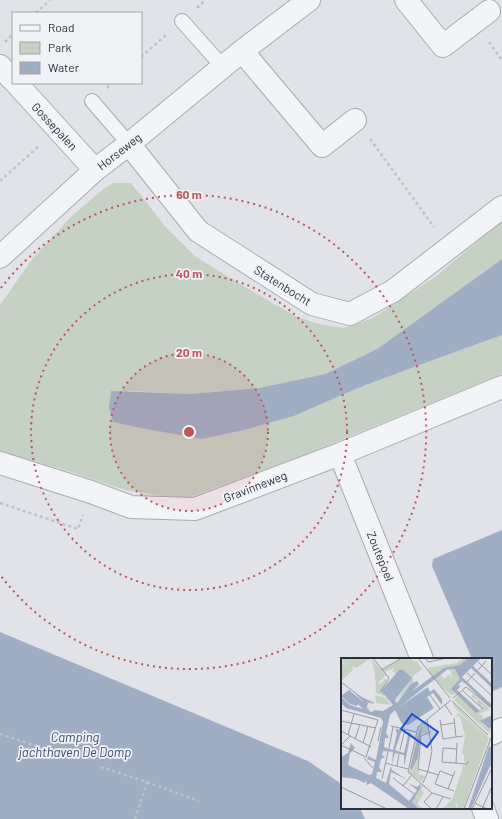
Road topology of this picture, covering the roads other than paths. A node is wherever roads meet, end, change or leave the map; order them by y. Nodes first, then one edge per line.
1 (309, 0) edge
2 (406, 0) edge
3 (489, 11) dead end
4 (182, 21) dead end
5 (242, 51) junction
6 (0, 66) edge
7 (223, 67) junction
8 (12, 79) edge
9 (17, 84) edge
10 (92, 101) dead end
11 (355, 120) road end
12 (129, 144) junction
13 (95, 170) junction
14 (502, 207) edge
15 (0, 257) edge
16 (502, 387) edge
17 (340, 454) junction
18 (0, 463) edge
19 (422, 658) edge
20 (502, 729) edge
21 (492, 734) edge
22 (483, 809) edge
23 (487, 819) edge

1 - 5 street, Horseweg
2 - 3 street
4 - 7 lane
5 - 7 street, Horseweg
5 - 11 street
6 - 8 street
7 - 12 street, Horseweg
9 - 13 street, Gossepalen
10 - 12 lane
12 - 13 street, Horseweg
12 - 14 street, Statenbocht
13 - 15 street, Horseweg
16 - 17 street, Gravinneweg
17 - 18 street, Gravinneweg
17 - 19 street, Zoutepoel
20 - 21 street
22 - 23 street

